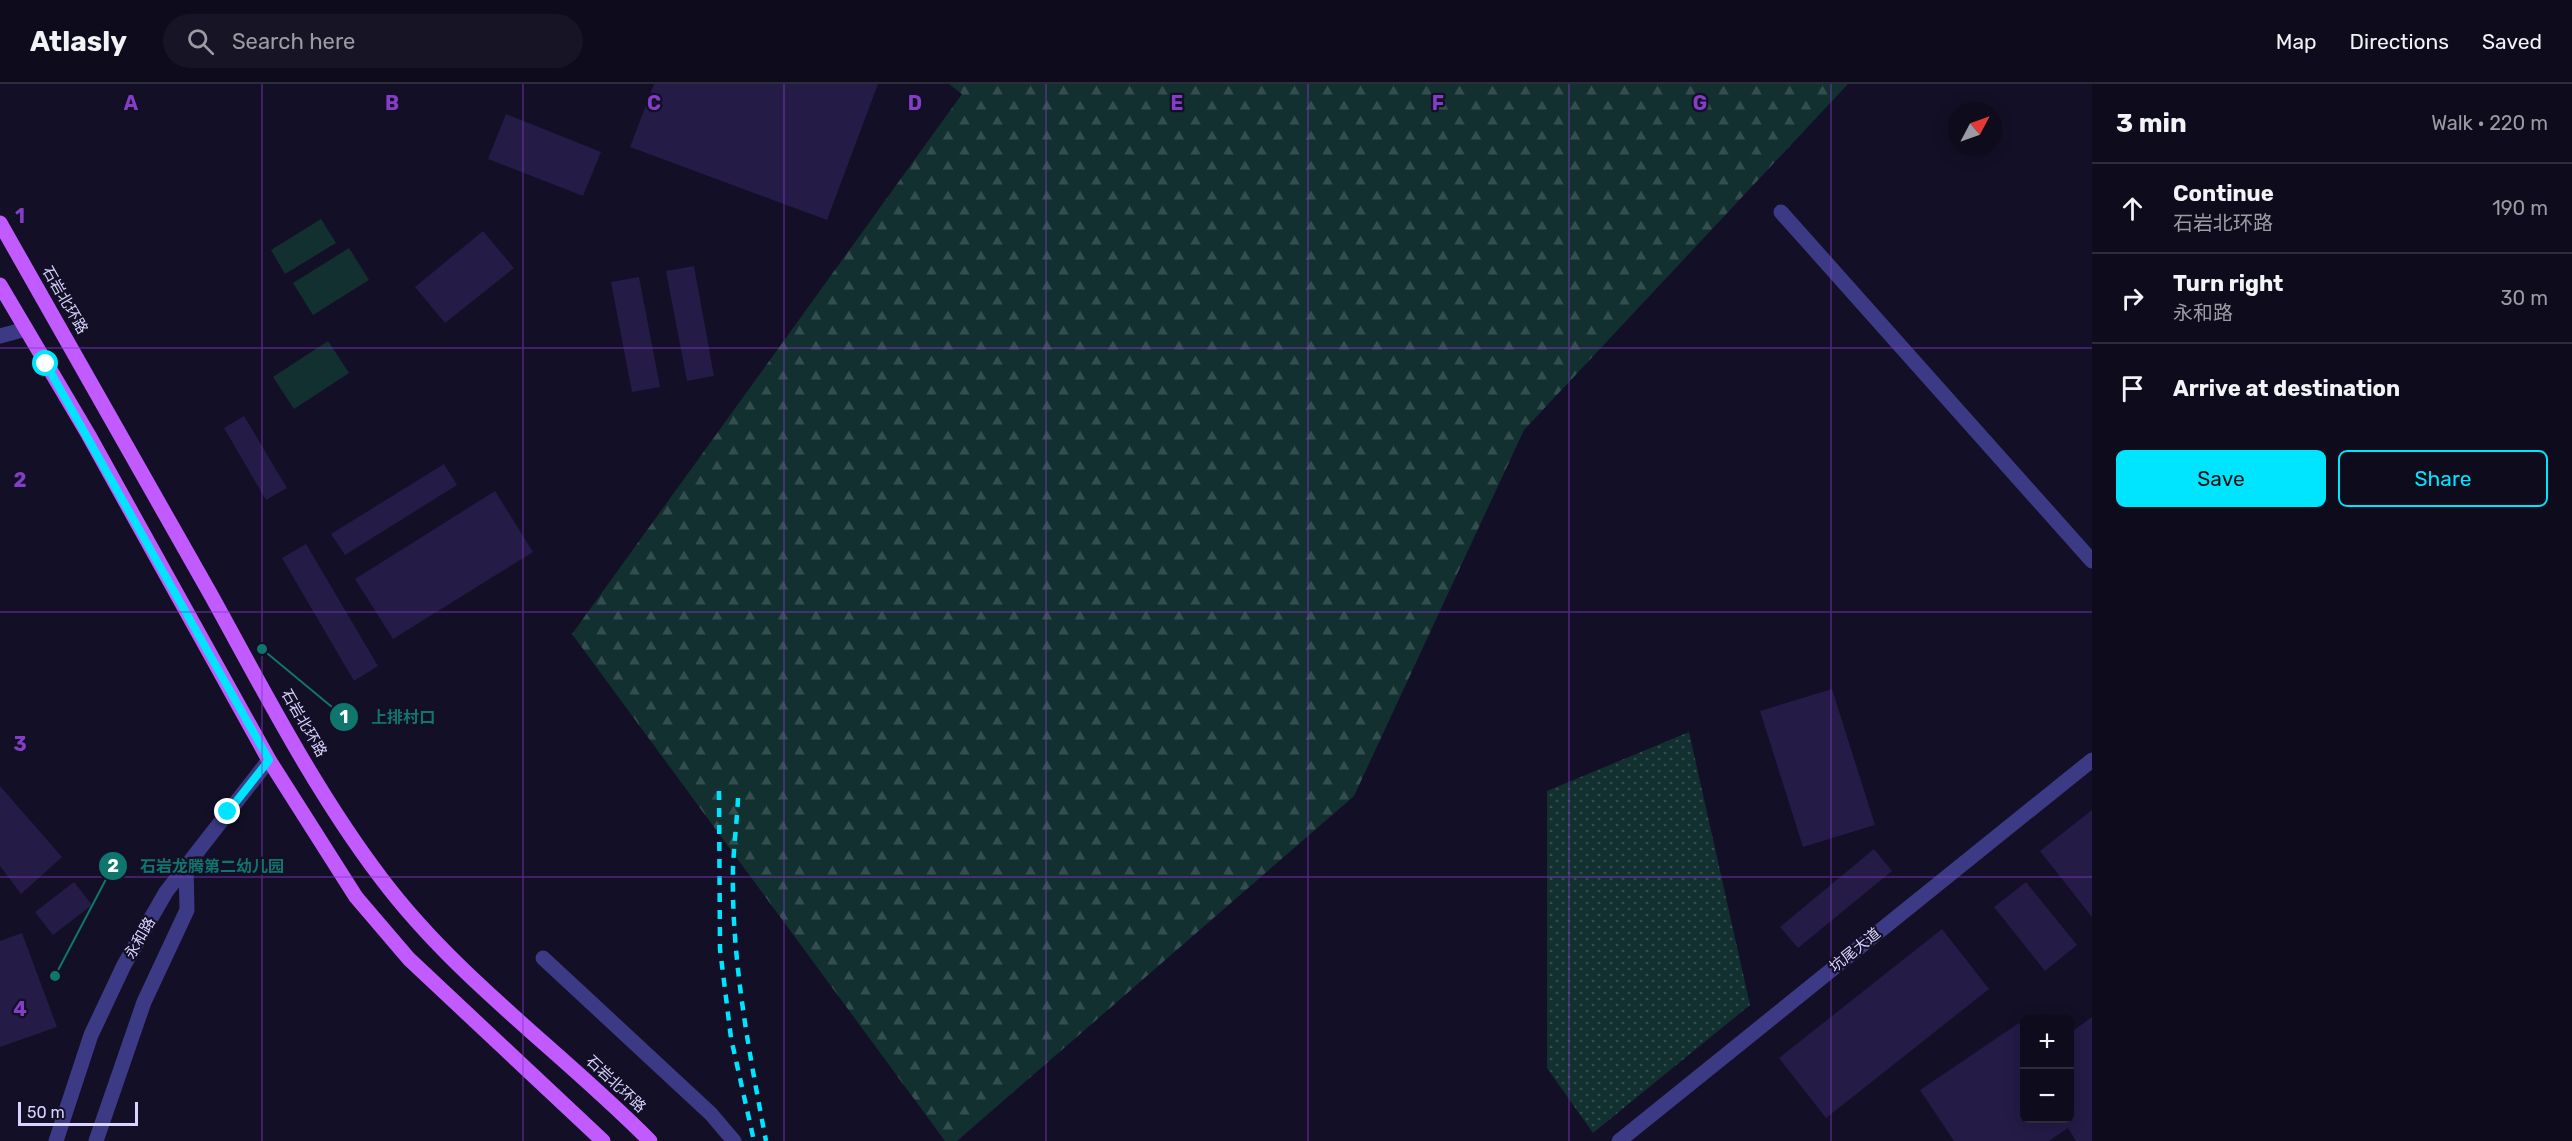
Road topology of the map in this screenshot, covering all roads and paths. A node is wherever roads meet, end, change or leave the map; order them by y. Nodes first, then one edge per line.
1 (1780, 212) dead end
2 (0, 223) edge
3 (0, 285) edge
4 (26, 328) junction
5 (0, 336) edge
6 (2092, 561) edge
7 (269, 760) junction
8 (2092, 760) edge
9 (186, 866) junction
10 (543, 958) dead end
11 (56, 1141) edge
12 (96, 1141) edge
13 (603, 1141) edge
14 (650, 1141) edge
15 (734, 1141) edge
16 (1619, 1141) edge

1 - 6 street
2 - 14 main road, 石岩北环路
3 - 4 main road
4 - 5 street
4 - 7 main road
7 - 9 street, 永和路
7 - 13 main road
8 - 16 street, 坑尾大道
9 - 11 street, 永和路
9 - 12 street
10 - 15 street

